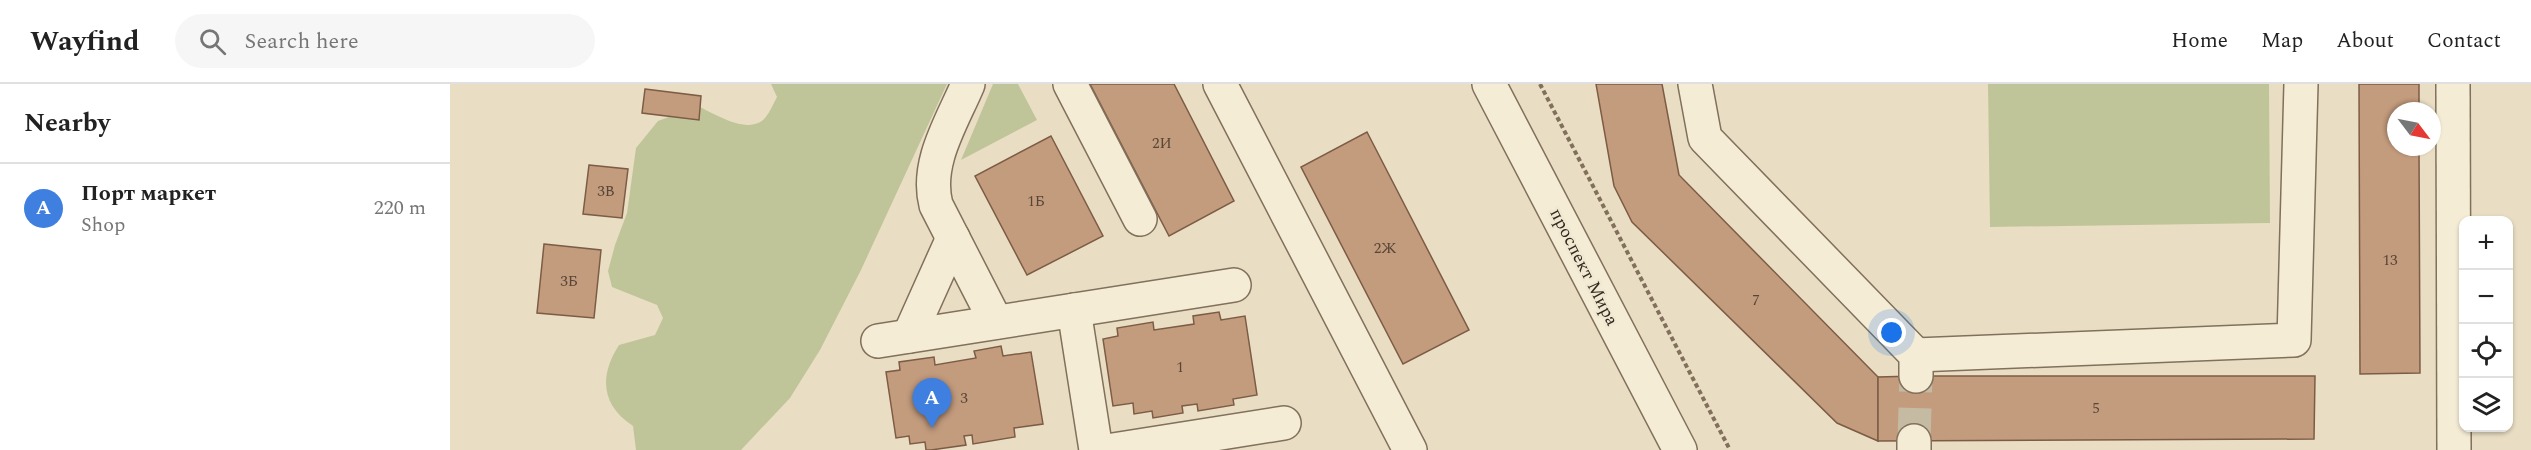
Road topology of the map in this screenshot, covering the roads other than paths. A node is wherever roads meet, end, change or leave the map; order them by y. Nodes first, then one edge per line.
1 (968, 84) edge
2 (1070, 84) edge
3 (1220, 84) edge
4 (1489, 84) edge
5 (1695, 84) edge
6 (2301, 84) edge
7 (2453, 84) edge
8 (1140, 219) dead end
9 (953, 238) junction
10 (1234, 285) dead end
11 (1074, 310) junction
12 (996, 322) junction
13 (1284, 423) dead end
14 (1096, 450) edge
15 (1113, 450) edge
16 (1410, 450) edge
17 (1680, 450) edge
18 (2454, 450) edge

1 - 9 street
2 - 8 street
3 - 16 street
4 - 17 street, проспект Мира
5 - 6 street
7 - 18 street
9 - 12 street
9 - 12 street
10 - 11 street
11 - 12 street
11 - 14 street
13 - 15 street

